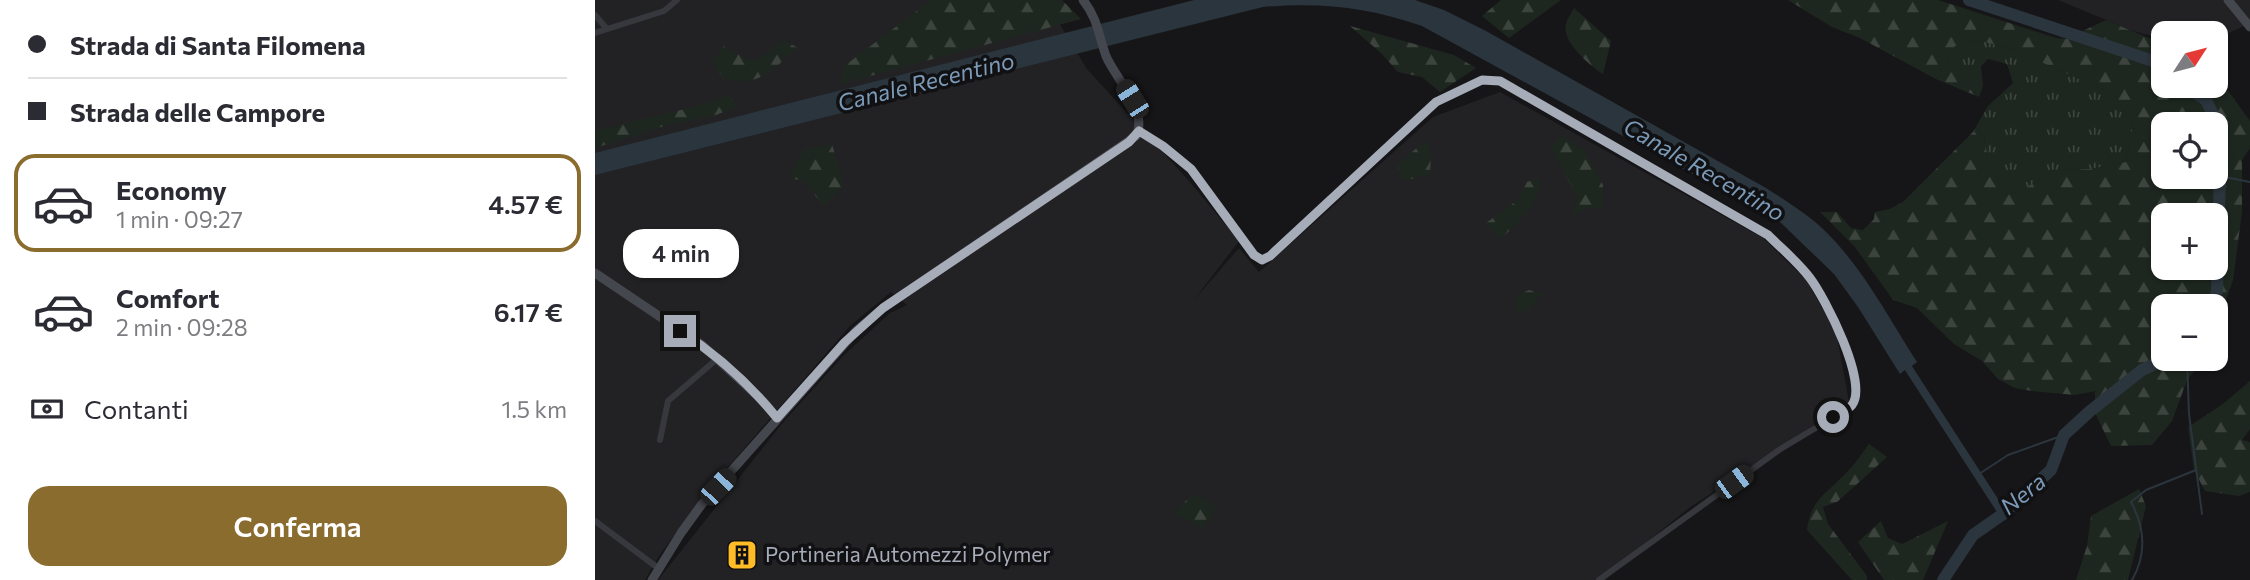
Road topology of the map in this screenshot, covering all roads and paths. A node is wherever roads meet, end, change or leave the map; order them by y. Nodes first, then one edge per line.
1 (677, 0) edge
2 (1083, 0) edge
3 (2228, 0) edge
4 (595, 15) edge
5 (2250, 27) edge
6 (607, 29) junction
7 (595, 33) edge
8 (1139, 131) junction
9 (595, 273) edge
10 (717, 359) junction
11 (777, 418) junction
12 (660, 440) dead end
13 (595, 521) edge
14 (659, 568) junction
15 (652, 580) edge
16 (1599, 580) edge

1 - 6 street
2 - 8 main road
3 - 5 main road
4 - 6 street
6 - 7 street
8 - 11 main road
8 - 16 street
9 - 10 main road
10 - 11 main road
10 - 12 street
11 - 14 main road
13 - 14 street
14 - 15 main road

